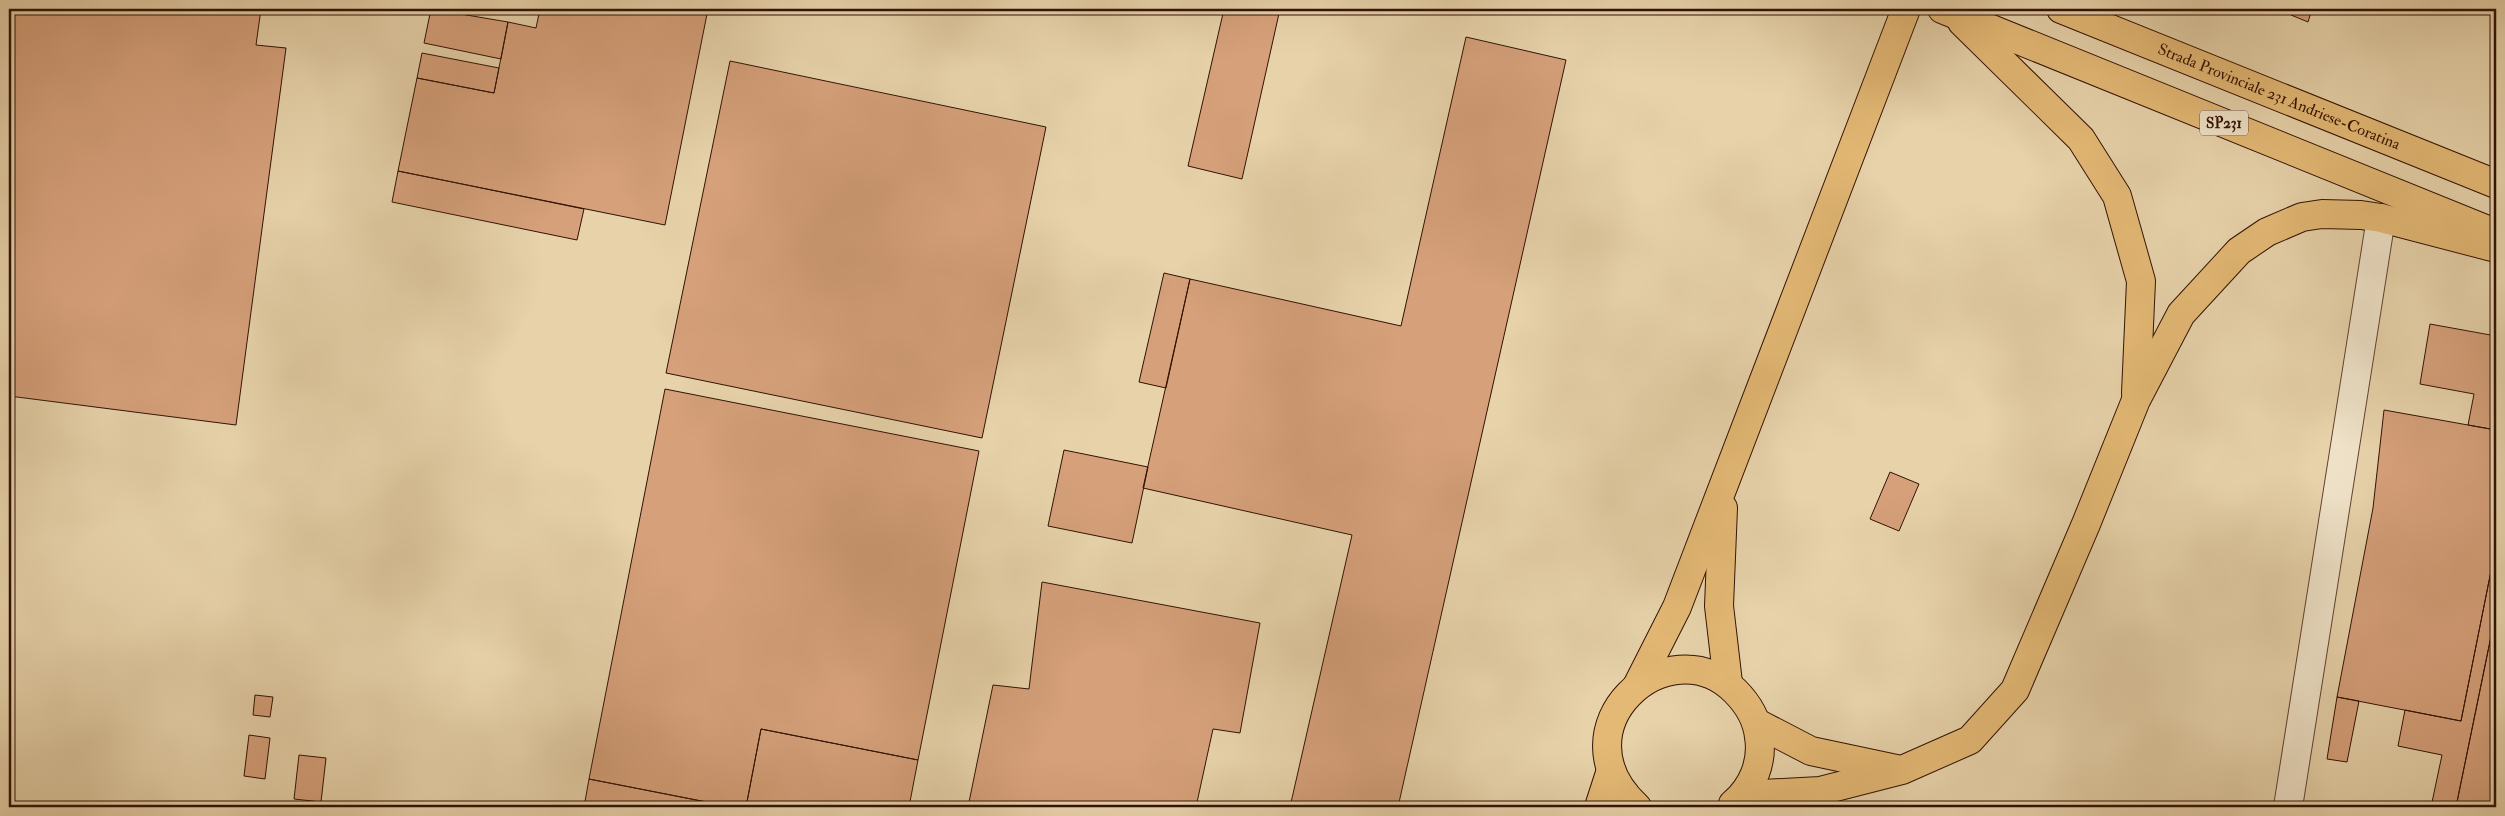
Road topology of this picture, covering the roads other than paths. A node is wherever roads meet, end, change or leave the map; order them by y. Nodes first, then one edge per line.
1 (1906, 9) edge
2 (2061, 9) edge
3 (1947, 11) edge
4 (2496, 184) edge
5 (2381, 218) junction
6 (2496, 234) edge
7 (2496, 248) edge
8 (2136, 400) junction
9 (1724, 486) junction
10 (1728, 683) junction
11 (1637, 686) junction
12 (1757, 723) junction
13 (1611, 770) junction
14 (1902, 770) junction
15 (1737, 801) edge
16 (1598, 807) edge
17 (1637, 807) edge
18 (2288, 807) edge

1 - 9 main road
2 - 4 main road, Strada Provinciale 231 Andriese-Coratina
3 - 6 main road, SP231
3 - 8 main road
5 - 7 main road
5 - 8 main road
5 - 18 lane
8 - 14 main road
9 - 10 main road
9 - 11 main road
10 - 11 main road
10 - 12 main road
11 - 13 main road
12 - 14 main road
12 - 15 main road
13 - 16 main road
13 - 17 main road
14 - 15 main road

